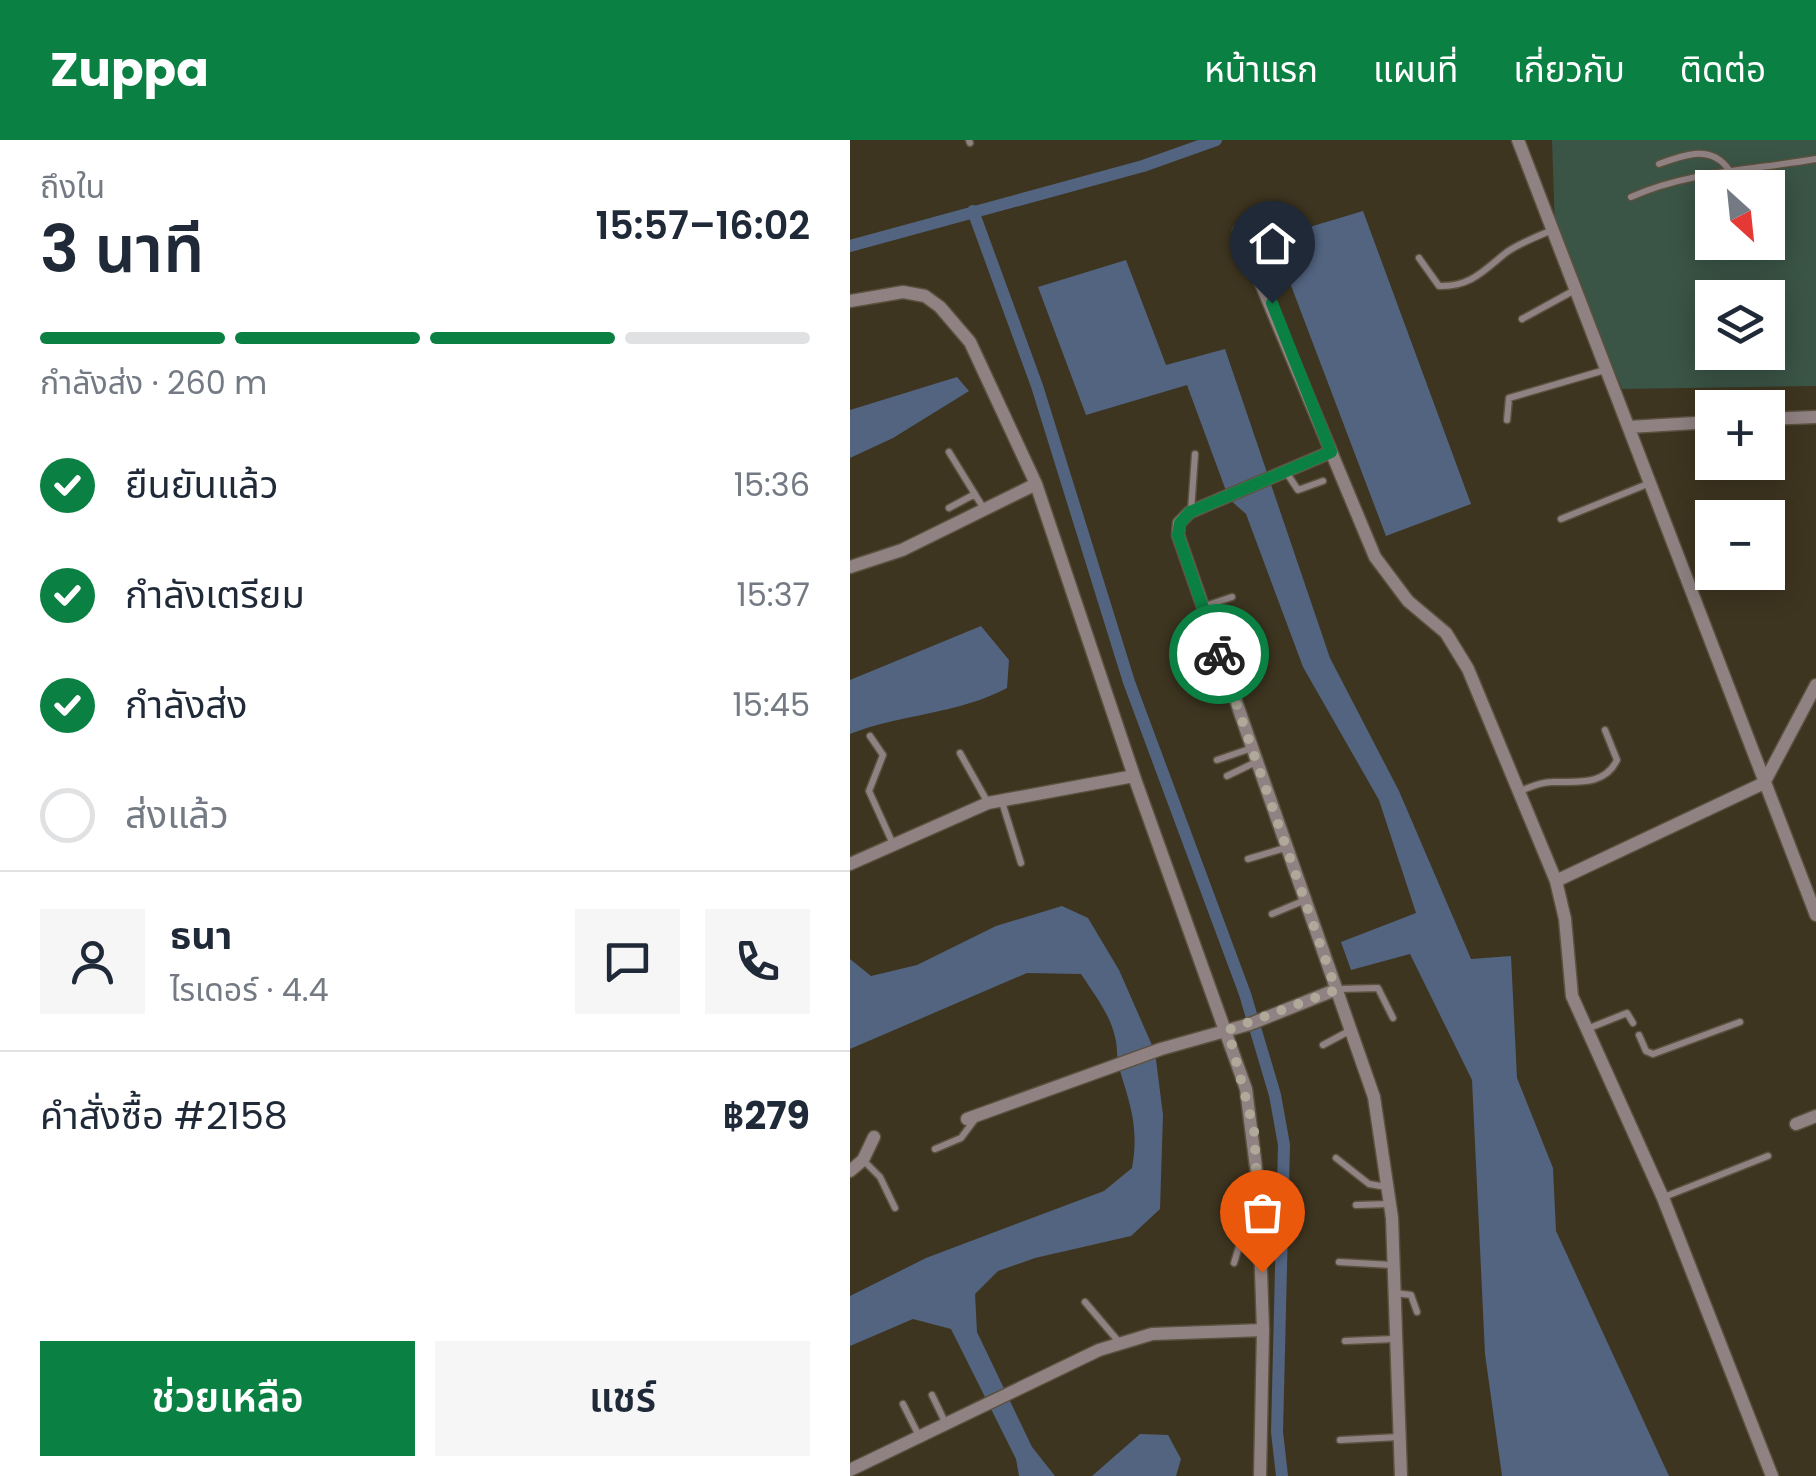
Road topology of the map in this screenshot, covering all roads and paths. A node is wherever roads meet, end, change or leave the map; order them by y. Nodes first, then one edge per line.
1 (1518, 140) edge
2 (1816, 159) edge
3 (1658, 164) dead end
4 (1729, 170) edge
5 (1737, 170) edge
6 (1695, 178) edge
7 (1631, 197) dead end
8 (1552, 230) junction
9 (1239, 231) dead end
10 (1419, 258) dead end
11 (1575, 290) junction
12 (850, 301) edge
13 (1522, 318) dead end
14 (1606, 370) junction
15 (1816, 417) edge
16 (1785, 419) edge
17 (1507, 420) dead end
18 (1695, 423) edge
19 (1630, 426) junction
20 (950, 452) dead end
21 (1331, 452) junction
22 (1195, 454) dead end
23 (1285, 471) junction
24 (1323, 482) dead end
25 (1651, 482) junction
26 (1036, 484) junction
27 (975, 494) junction
28 (949, 508) dead end
29 (984, 509) junction
30 (1190, 512) junction
31 (1562, 519) dead end
32 (850, 567) edge
33 (1232, 597) dead end
34 (1202, 606) junction
35 (1816, 685) edge
36 (1604, 730) dead end
37 (870, 736) dead end
38 (1252, 748) junction
39 (960, 754) dead end
40 (1218, 760) dead end
41 (1256, 762) junction
42 (1134, 776) junction
43 (1228, 776) dead end
44 (1764, 783) junction
45 (1519, 791) junction
46 (995, 802) junction
47 (893, 844) junction
48 (1286, 848) junction
49 (1248, 859) dead end
50 (1020, 863) dead end
51 (850, 864) edge
52 (1556, 881) junction
53 (1304, 900) junction
54 (1272, 914) dead end
55 (1816, 915) edge
56 (1336, 990) junction
57 (1393, 1018) dead end
58 (1740, 1022) dead end
59 (1633, 1023) dead end
60 (1586, 1029) junction
61 (1228, 1030) junction
62 (1351, 1030) junction
63 (1639, 1035) dead end
64 (1322, 1045) dead end
65 (1816, 1116) edge
66 (972, 1117) joint
67 (1796, 1124) dead end
68 (874, 1137) dead end
69 (935, 1149) dead end
70 (1768, 1156) dead end
71 (1336, 1158) dead end
72 (864, 1160) junction
73 (850, 1171) edge
74 (1387, 1187) junction
75 (1663, 1198) junction
76 (1390, 1204) junction
77 (1356, 1205) dead end
78 (896, 1208) dead end
79 (1261, 1238) junction
80 (1339, 1262) dead end
81 (1234, 1263) dead end
82 (1393, 1265) junction
83 (1394, 1293) junction
84 (1085, 1302) dead end
85 (1417, 1312) dead end
86 (1262, 1330) junction
87 (1396, 1339) junction
88 (1345, 1341) dead end
89 (1120, 1343) junction
90 (932, 1395) dead end
91 (903, 1404) dead end
92 (946, 1423) junction
93 (919, 1436) junction
94 (1400, 1437) junction
95 (1340, 1440) dead end
96 (850, 1470) edge
97 (1260, 1476) edge
98 (1401, 1476) edge
99 (1772, 1476) edge

1 - 8 street
2 - 5 lane
3 - 4 lane
6 - 7 lane
8 - 10 lane
8 - 11 street
9 - 21 street
11 - 13 lane
11 - 14 street
12 - 26 street
14 - 17 lane
14 - 19 street
15 - 16 street
18 - 19 street
19 - 25 street
20 - 27 lane
21 - 23 street
21 - 45 street
22 - 30 lane
23 - 24 lane
23 - 30 street
25 - 31 lane
25 - 44 street
26 - 29 street
26 - 42 street
27 - 28 lane
27 - 29 lane
29 - 32 street
30 - 34 street
33 - 34 lane
34 - 38 street
35 - 44 street
36 - 45 lane
37 - 47 lane
38 - 40 lane
38 - 41 street
39 - 46 lane
41 - 43 lane
41 - 48 street
42 - 46 street
42 - 61 street
44 - 52 street
44 - 55 street
45 - 52 street
46 - 47 street
46 - 50 lane
47 - 51 street
48 - 49 lane
48 - 53 street
52 - 60 street
53 - 54 lane
53 - 56 street
56 - 57 lane
56 - 61 street
56 - 62 street
58 - 63 lane
59 - 60 lane
60 - 75 street
61 - 66 street
61 - 79 street
62 - 64 lane
62 - 74 street
65 - 67 street
66 - 69 lane
68 - 72 street
70 - 75 lane
71 - 74 lane
72 - 73 street
72 - 78 lane
74 - 76 street
75 - 99 street
76 - 77 lane
76 - 82 street
79 - 81 lane
79 - 86 street
80 - 82 lane
82 - 83 street
83 - 85 lane
83 - 87 street
84 - 89 lane
86 - 89 street
86 - 97 street
87 - 88 lane
87 - 94 street
89 - 92 street
90 - 92 lane
91 - 93 lane
92 - 93 street
93 - 96 street
94 - 95 lane
94 - 98 street

